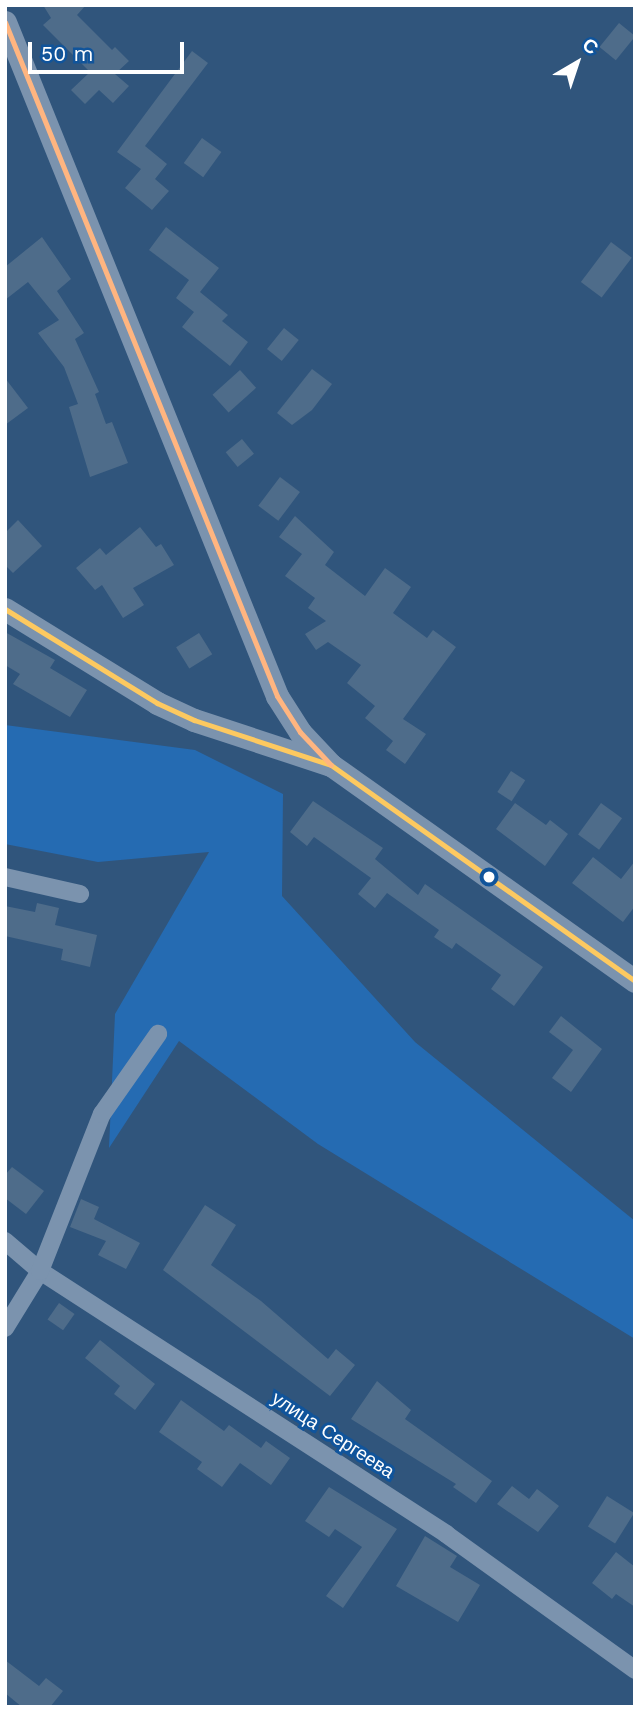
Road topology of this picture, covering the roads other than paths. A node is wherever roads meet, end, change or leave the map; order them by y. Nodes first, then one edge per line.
1 (5, 22) edge
2 (5, 609) edge
3 (331, 765) junction
4 (5, 877) edge
5 (80, 894) dead end
6 (635, 981) edge
7 (158, 1034) dead end
8 (5, 1241) edge
9 (40, 1270) junction
10 (5, 1328) edge
11 (635, 1670) edge

1 - 3 street
2 - 3 street
3 - 6 street
4 - 5 street
7 - 9 street
8 - 9 street, улица Сергеева
9 - 10 street
9 - 11 street, улица Сергеева

